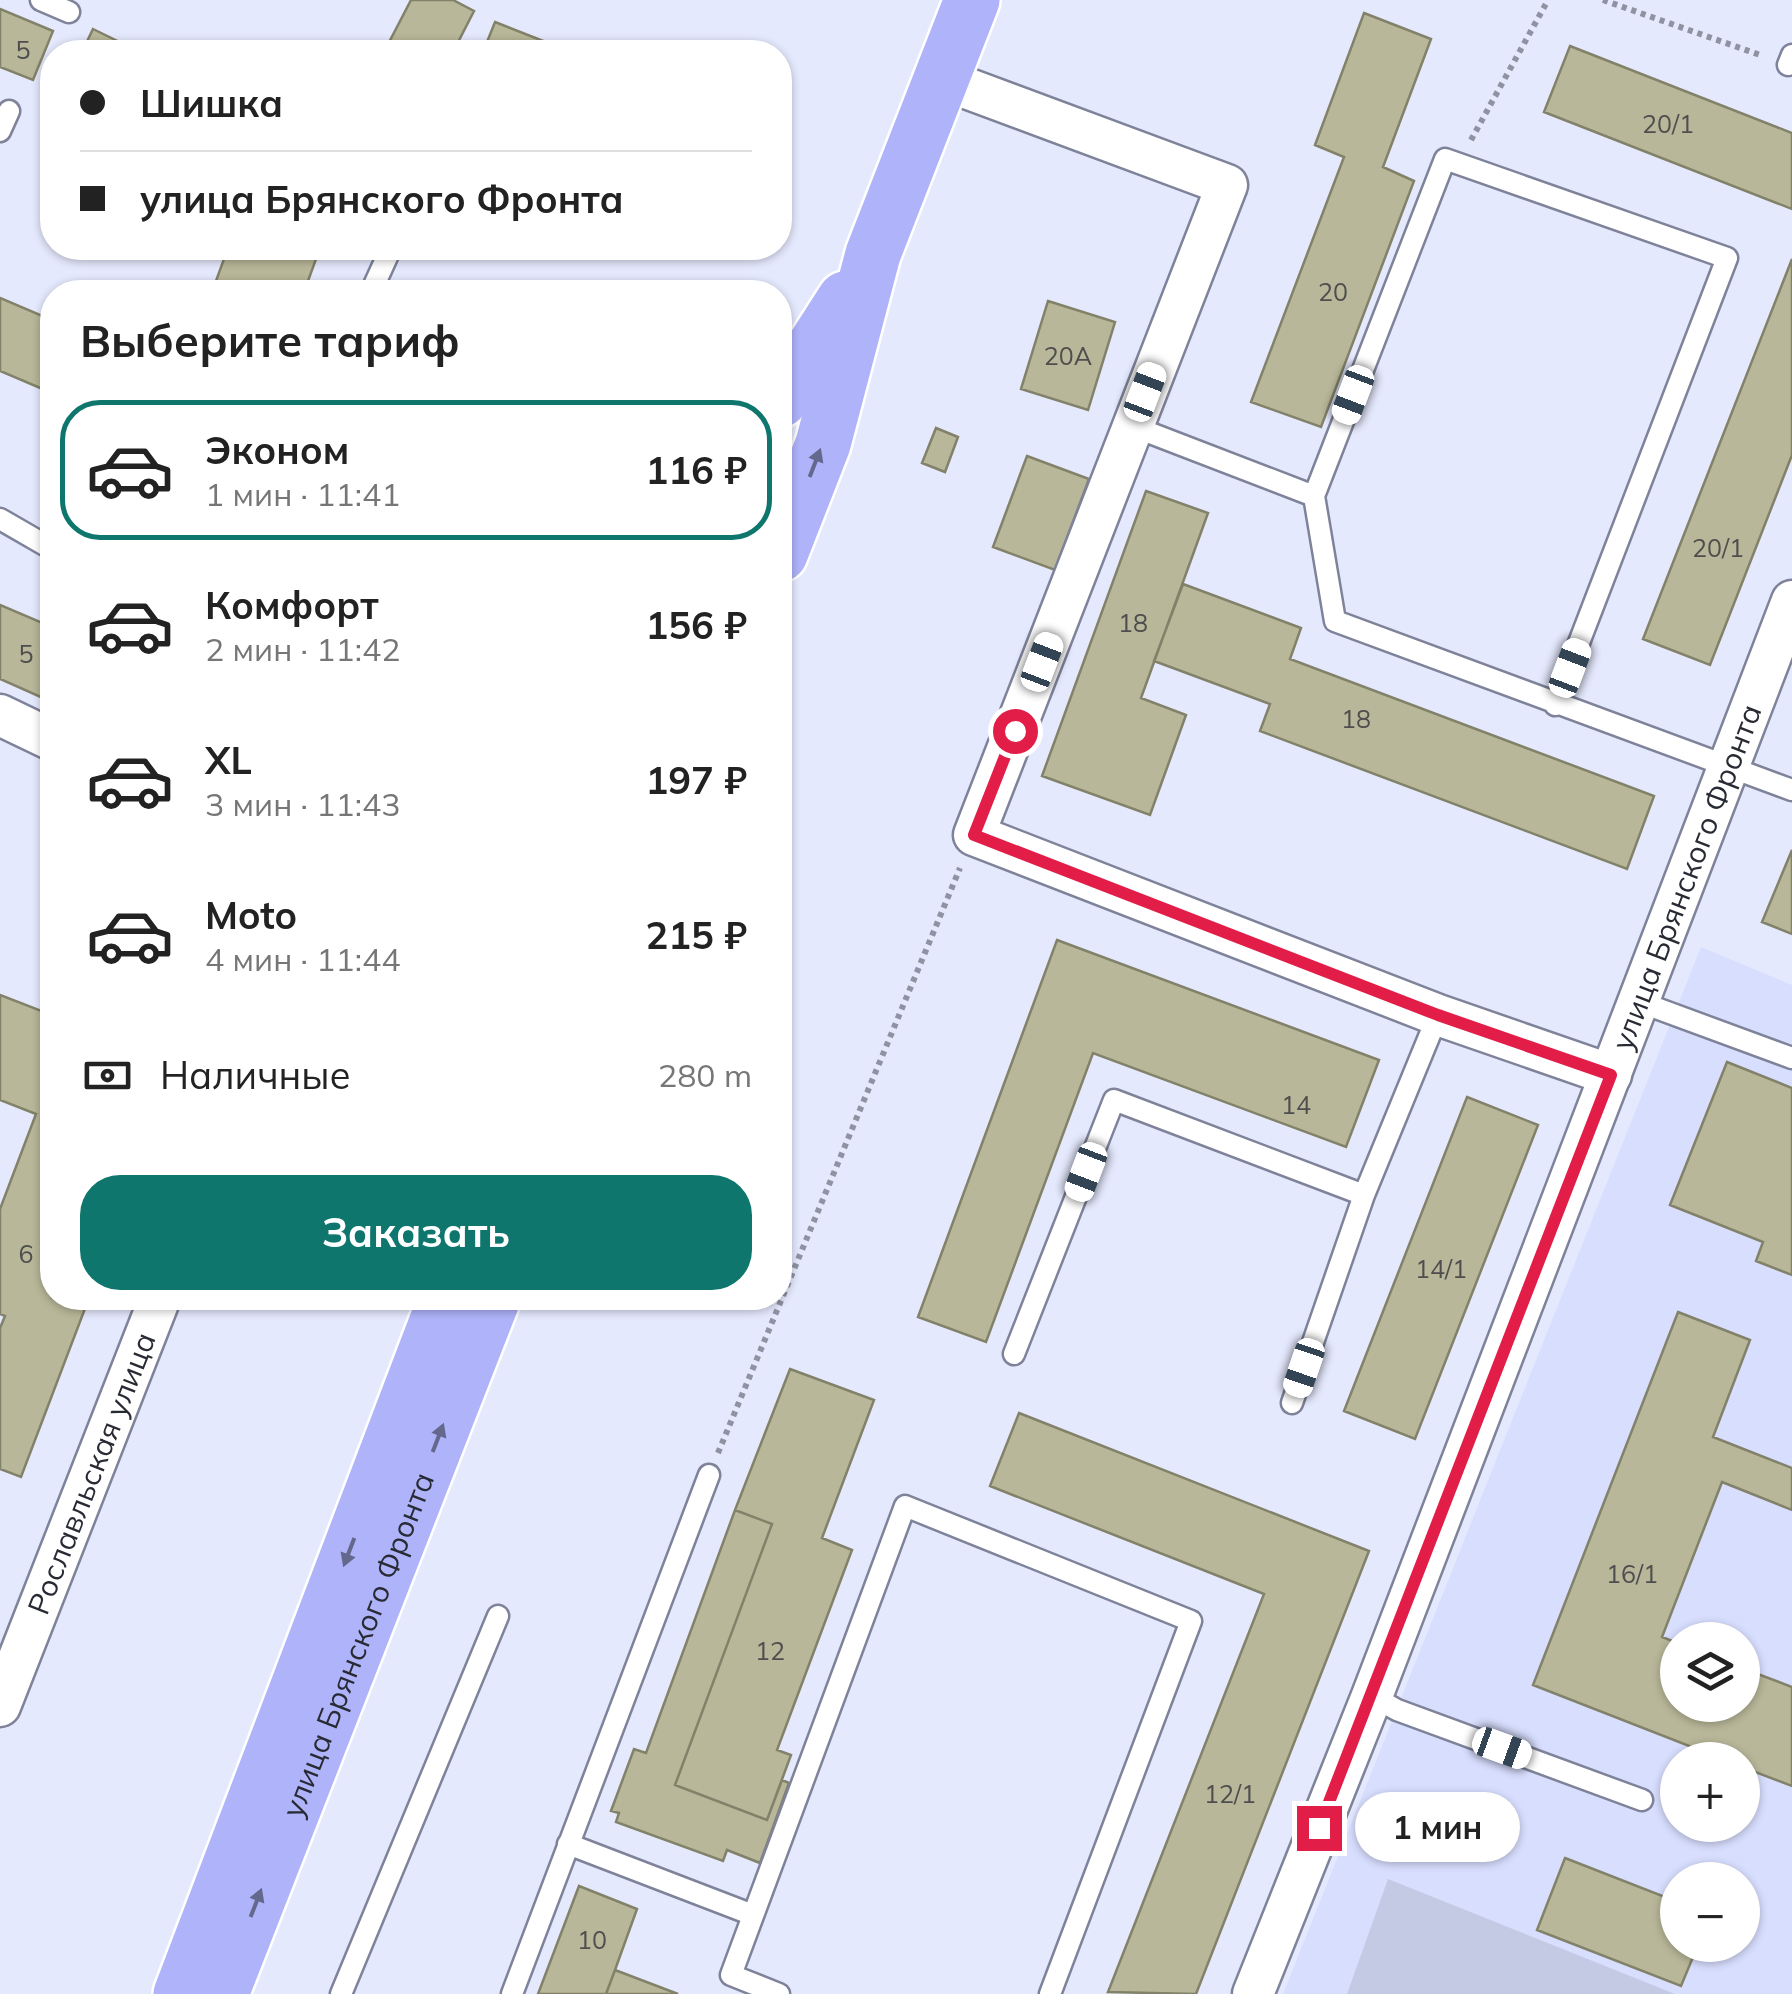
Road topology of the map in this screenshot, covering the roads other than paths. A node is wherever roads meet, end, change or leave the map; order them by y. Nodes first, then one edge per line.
1 (41, 0) edge
2 (972, 0) edge
3 (68, 12) dead end
4 (942, 79) junction
5 (873, 254) junction
6 (792, 381) edge
7 (1132, 426) junction
8 (1314, 496) junction
9 (0, 519) edge
10 (792, 523) edge
11 (40, 543) edge
12 (1792, 601) edge
13 (1555, 705) junction
14 (0, 715) edge
15 (40, 734) edge
16 (1730, 766) junction
17 (1792, 790) edge
18 (1637, 1001) junction
19 (1438, 1015) junction
20 (1792, 1058) edge
21 (1611, 1075) junction
22 (1364, 1195) junction
23 (155, 1310) edge
24 (441, 1310) edge
25 (488, 1310) edge
26 (1014, 1354) dead end
27 (1292, 1403) dead end
28 (709, 1474) road end
29 (498, 1616) dead end
30 (1372, 1696) junction
31 (0, 1706) edge
32 (1642, 1800) dead end
33 (568, 1844) junction
34 (753, 1914) junction
35 (180, 1994) edge
36 (220, 1994) edge
37 (340, 1994) edge
38 (512, 1994) edge
39 (779, 1994) edge
40 (1050, 1994) edge
41 (1253, 1994) edge

1 - 3 lane
2 - 4 main road
4 - 5 main road
4 - 7 street
5 - 6 main road
10 -> 5 main road
7 - 8 lane
7 - 19 street
8 - 13 lane
8 - 13 lane
9 - 11 lane
12 - 16 street, улица Брянского Фронта
13 - 16 lane
14 - 15 street
16 - 17 lane
16 - 18 street, улица Брянского Фронта
18 - 20 lane
18 - 21 street, улица Брянского Фронта
19 - 21 street
19 - 22 lane
21 - 30 street, улица Брянского Фронта
22 - 26 lane
22 - 27 lane
23 - 31 street, Рославльская улица
24 -> 35 main road, улица Брянского Фронта
36 -> 25 main road, улица Брянского Фронта
28 - 33 lane
29 - 37 lane
30 - 32 lane
30 - 41 street, улица Брянского Фронта
33 - 34 lane
33 - 38 lane
34 - 39 lane
34 - 40 lane

